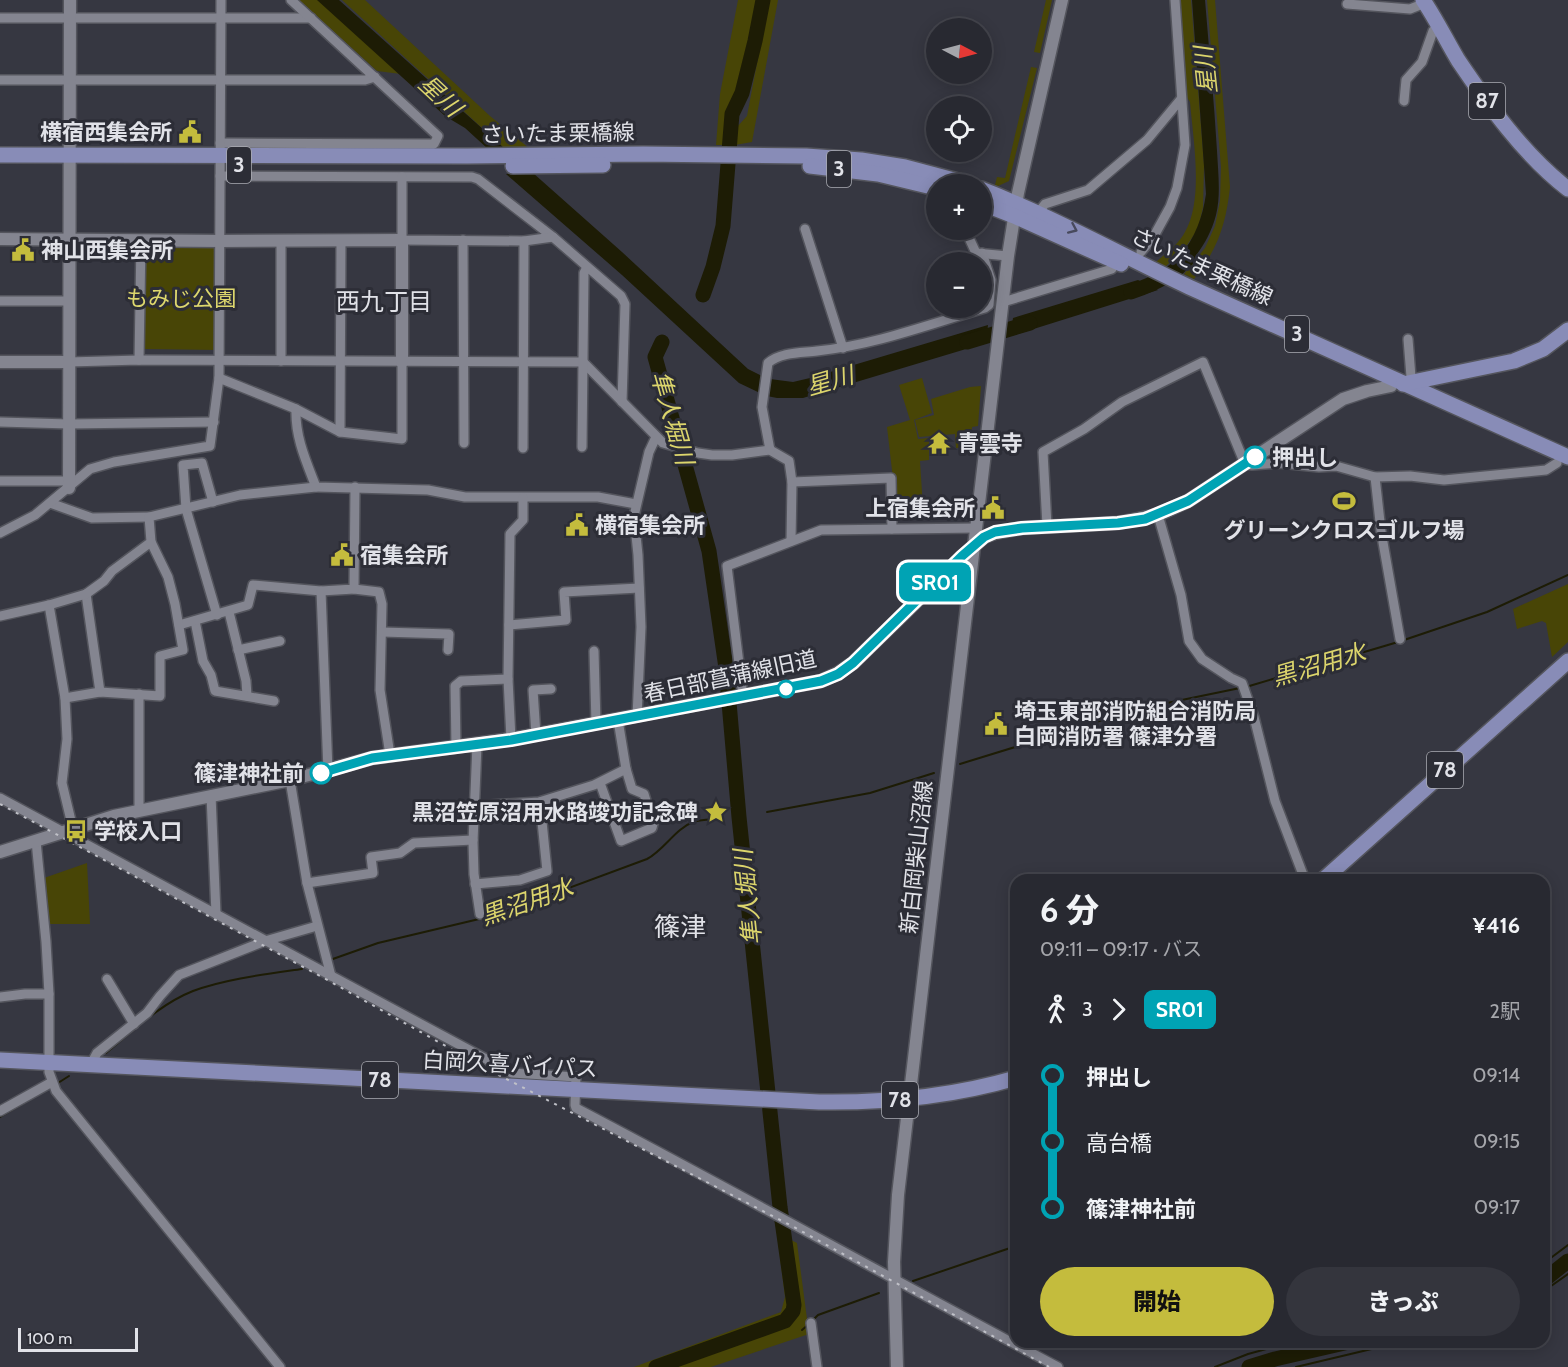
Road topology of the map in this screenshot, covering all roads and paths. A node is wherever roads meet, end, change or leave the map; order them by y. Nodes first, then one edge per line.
1 (70, 0) edge
2 (221, 0) edge
3 (291, 0) edge
4 (1062, 0) edge
5 (1175, 0) edge
6 (1424, 2) edge
7 (1347, 4) dead end
8 (0, 18) edge
9 (70, 18) junction
10 (221, 18) junction
11 (310, 18) junction
12 (1439, 25) junction
13 (375, 77) junction
14 (0, 80) edge
15 (69, 80) junction
16 (221, 80) junction
17 (1181, 99) junction
18 (1404, 102) dead end
19 (0, 155) edge
20 (70, 159) junction
21 (220, 160) junction
22 (741, 161) junction
23 (0, 164) edge
24 (935, 174) edge
25 (402, 177) junction
26 (926, 185) edge
27 (1568, 189) edge
28 (992, 196) edge
29 (992, 205) edge
30 (1015, 210) junction
31 (1038, 213) junction
32 (805, 229) dead end
33 (553, 237) junction
34 (0, 239) edge
35 (70, 239) junction
36 (141, 240) junction
37 (281, 240) junction
38 (341, 240) junction
39 (402, 240) junction
40 (463, 240) junction
41 (970, 240) dead end
42 (220, 241) junction
43 (524, 241) junction
44 (976, 252) edge
45 (992, 254) edge
46 (1008, 255) junction
47 (1137, 261) junction
48 (587, 267) junction
49 (1112, 269) dead end
50 (0, 301) edge
51 (70, 301) junction
52 (1002, 305) junction
53 (947, 318) edge
54 (1568, 330) edge
55 (1408, 339) dead end
56 (843, 348) junction
57 (140, 360) junction
58 (219, 361) junction
59 (281, 361) junction
60 (0, 362) edge
61 (69, 362) junction
62 (341, 362) junction
63 (402, 362) junction
64 (463, 362) junction
65 (525, 362) junction
66 (583, 362) junction
67 (219, 378) junction
68 (1403, 384) junction
69 (622, 402) junction
70 (296, 409) junction
71 (0, 422) edge
72 (214, 422) junction
73 (69, 424) junction
74 (340, 432) junction
75 (656, 437) junction
76 (464, 443) dead end
77 (582, 447) dead end
78 (524, 448) dead end
79 (770, 450) junction
80 (1564, 463) edge
81 (1245, 464) junction
82 (1375, 477) junction
83 (0, 481) edge
84 (792, 482) junction
85 (69, 484) junction
86 (316, 486) junction
87 (354, 487) junction
88 (523, 498) junction
89 (213, 502) junction
90 (50, 503) junction
91 (636, 504) junction
92 (186, 509) junction
93 (1158, 515) junction
94 (149, 517) junction
95 (1047, 526) junction
96 (977, 528) junction
97 (892, 529) junction
98 (0, 533) edge
99 (791, 541) junction
100 (151, 542) junction
101 (975, 544) junction
102 (639, 588) junction
103 (354, 589) junction
104 (321, 591) junction
105 (86, 594) junction
106 (49, 605) junction
107 (229, 612) junction
108 (217, 615) junction
109 (0, 616) edge
110 (195, 621) junction
111 (179, 625) junction
112 (509, 625) junction
113 (382, 632) junction
114 (1400, 639) dead end
115 (280, 641) dead end
116 (448, 650) dead end
117 (238, 651) junction
118 (594, 651) dead end
119 (1568, 661) edge
120 (508, 679) junction
121 (551, 689) dead end
122 (100, 692) junction
123 (139, 694) junction
124 (247, 696) junction
125 (740, 696) junction
126 (65, 698) junction
127 (274, 700) dead end
128 (637, 717) junction
129 (618, 720) junction
130 (596, 724) junction
131 (536, 735) junction
132 (511, 740) junction
133 (477, 744) junction
134 (456, 747) junction
135 (390, 755) junction
136 (626, 769) junction
137 (328, 771) junction
138 (290, 780) junction
139 (600, 783) junction
140 (211, 795) junction
141 (0, 798) edge
142 (540, 802) junction
143 (475, 806) junction
144 (139, 810) junction
145 (68, 830) junction
146 (473, 840) junction
147 (36, 841) junction
148 (0, 852) edge
149 (1303, 874) edge
150 (1330, 874) edge
151 (307, 883) junction
152 (475, 884) junction
153 (216, 914) junction
154 (480, 914) dead end
155 (317, 926) junction
156 (265, 940) junction
157 (331, 976) junction
158 (107, 979) dead end
159 (49, 994) junction
160 (0, 997) edge
161 (134, 1024) junction
162 (0, 1060) edge
163 (49, 1062) junction
164 (91, 1064) junction
165 (1010, 1080) edge
166 (51, 1082) junction
167 (576, 1090) junction
168 (909, 1100) junction
169 (0, 1112) edge
170 (895, 1280) junction
171 (811, 1323) dead end
172 (1010, 1341) edge
173 (1022, 1348) edge
174 (280, 1367) edge
175 (818, 1367) edge
176 (897, 1367) edge
177 (1058, 1367) edge

1 - 9 street
2 - 10 street
3 - 11 street
4 - 30 street
5 - 17 street
6 - 7 street
6 - 12 main road, 87
8 - 9 street
9 - 10 street
9 - 15 street
10 - 11 street
10 - 16 street
11 - 13 street
12 - 18 street
12 - 27 main road, 87
13 - 16 street
13 - 21 street
14 - 15 street
15 - 16 street
15 - 20 street
16 - 21 street
17 - 31 street
17 - 47 street
19 - 20 main road, さいたま栗橋線 / 3
20 - 21 main road, さいたま栗橋線 / 3
20 - 23 main road, さいたま栗橋線 / 3
20 - 35 street
21 - 22 main road, さいたま栗橋線 / 3
21 - 25 street
21 - 42 street
22 - 24 main road, さいたま栗橋線 / 3
22 - 26 main road, さいたま栗橋線 / 3
25 - 33 street
25 - 39 street
28 - 30 main road, さいたま栗橋線 / 3
29 - 30 main road, さいたま栗橋線 / 3
30 - 31 main road, さいたま栗橋線 / 3
30 - 46 street
30 - 47 main road, さいたま栗橋線 / 3
31 -> 47 main road, さいたま栗橋線 / 3
32 - 56 street
33 - 43 street
33 - 48 street
34 - 35 street
35 - 36 street
35 - 51 street
36 - 42 street
36 - 57 street
37 - 38 street
37 - 42 street
37 - 59 street
38 - 39 street
38 - 62 street
39 - 40 street
39 - 63 street
40 - 43 street
40 - 64 street
41 - 44 street
42 - 58 street
43 - 65 street
45 - 46 street
46 - 52 street
47 - 68 main road, さいたま栗橋線 / 3
48 - 66 street
48 - 69 street
49 - 52 street
50 - 51 street
51 - 61 street
52 - 96 street, 新白岡柴山沼線
53 - 56 street
54 - 68 main road
55 - 68 street
56 - 79 street
57 - 58 street
57 - 61 street
58 - 59 street
58 - 67 street
59 - 62 street
60 - 61 street
61 - 73 street
62 - 63 street
62 - 74 street
63 - 64 street
63 - 74 street
64 - 65 street
64 - 76 street
65 - 66 street
65 - 78 street
66 - 69 street
66 - 77 street
67 - 70 street
67 - 72 street
68 - 80 main road, さいたま栗橋線 / 3
68 - 81 street, 春日部菖蒲線旧道
69 - 75 street
70 - 74 street
70 - 86 street
71 - 73 street
72 - 73 street
72 - 85 street
73 - 85 street
75 - 79 street
75 - 91 street
79 - 84 street
80 - 82 street
81 - 82 street
81 - 93 street, 春日部菖蒲線旧道
81 - 95 street
82 - 114 street
83 - 85 street
84 - 97 street
84 - 99 street
85 - 90 street
86 - 87 street
86 - 89 street
87 - 88 street
87 - 103 street
88 - 91 street
88 - 112 street
89 - 92 street
89 - 92 street
90 - 94 street
90 - 98 street
91 - 102 street
92 - 94 street
92 - 108 street
93 - 95 street, 春日部菖蒲線旧道
93 - 149 street
94 - 100 street
95 - 101 street, 春日部菖蒲線旧道
96 - 97 street
96 - 101 street, 新白岡柴山沼線
97 - 99 street
99 - 125 street
100 - 105 street
100 - 111 street
101 - 125 street, 春日部菖蒲線旧道
101 - 168 street, 新白岡柴山沼線
102 - 112 street
102 - 128 street
103 - 104 street
103 - 113 street
104 - 107 street
104 - 137 street
105 - 106 street
105 - 122 street
106 - 109 street
106 - 126 street
107 - 108 street
107 - 117 street
108 - 110 street
110 - 111 street
110 - 124 street
111 - 123 street
112 - 120 street
113 - 116 street
113 - 135 street
115 - 117 street
117 - 124 street
118 - 130 street
119 - 150 main road, 78
120 - 132 street
120 - 134 street
121 - 131 street
122 - 123 street
122 - 126 street
123 - 144 street
124 - 127 street
125 - 128 street, 春日部菖蒲線旧道
126 - 145 street
128 - 129 street, 春日部菖蒲線旧道
129 - 130 street, 春日部菖蒲線旧道
129 - 136 street
130 - 131 street, 春日部菖蒲線旧道
131 - 132 street, 春日部菖蒲線旧道
132 - 133 street, 春日部菖蒲線旧道
133 - 134 street, 春日部菖蒲線旧道
133 - 143 street
134 - 135 street, 春日部菖蒲線旧道
135 - 137 street, 春日部菖蒲線旧道
136 - 139 street
136 - 139 street
137 - 138 street, 春日部菖蒲線旧道
138 - 140 street, 春日部菖蒲線旧道
138 - 151 street
139 - 142 street
140 - 144 street, 春日部菖蒲線旧道
140 - 153 street
141 - 145 street
142 - 143 street
142 - 152 street
143 - 146 street
144 - 145 street, 春日部菖蒲線旧道
145 - 147 street, 春日部菖蒲線旧道
145 - 153 street
146 - 151 street
146 - 152 street
147 - 148 street, 春日部菖蒲線旧道
147 - 159 street
151 - 155 street
152 - 154 street
153 - 156 street
155 - 156 street
155 - 157 street
156 - 157 street
156 - 161 street
157 - 167 street
158 - 161 street
159 - 160 street
159 - 163 street
161 - 164 street
162 - 163 main road, 白岡久喜バイパス / 78
163 - 164 main road, 白岡久喜バイパス / 78
163 - 166 street
164 - 167 main road, 白岡久喜バイパス / 78
165 - 168 main road, 白岡久喜バイパス / 78
166 - 169 street
166 - 174 street
167 - 168 main road, 白岡久喜バイパス / 78
167 - 170 street
168 - 170 street, 新白岡柴山沼線
170 - 172 street
170 - 176 street, 新白岡柴山沼線
171 - 175 street
173 - 177 street

